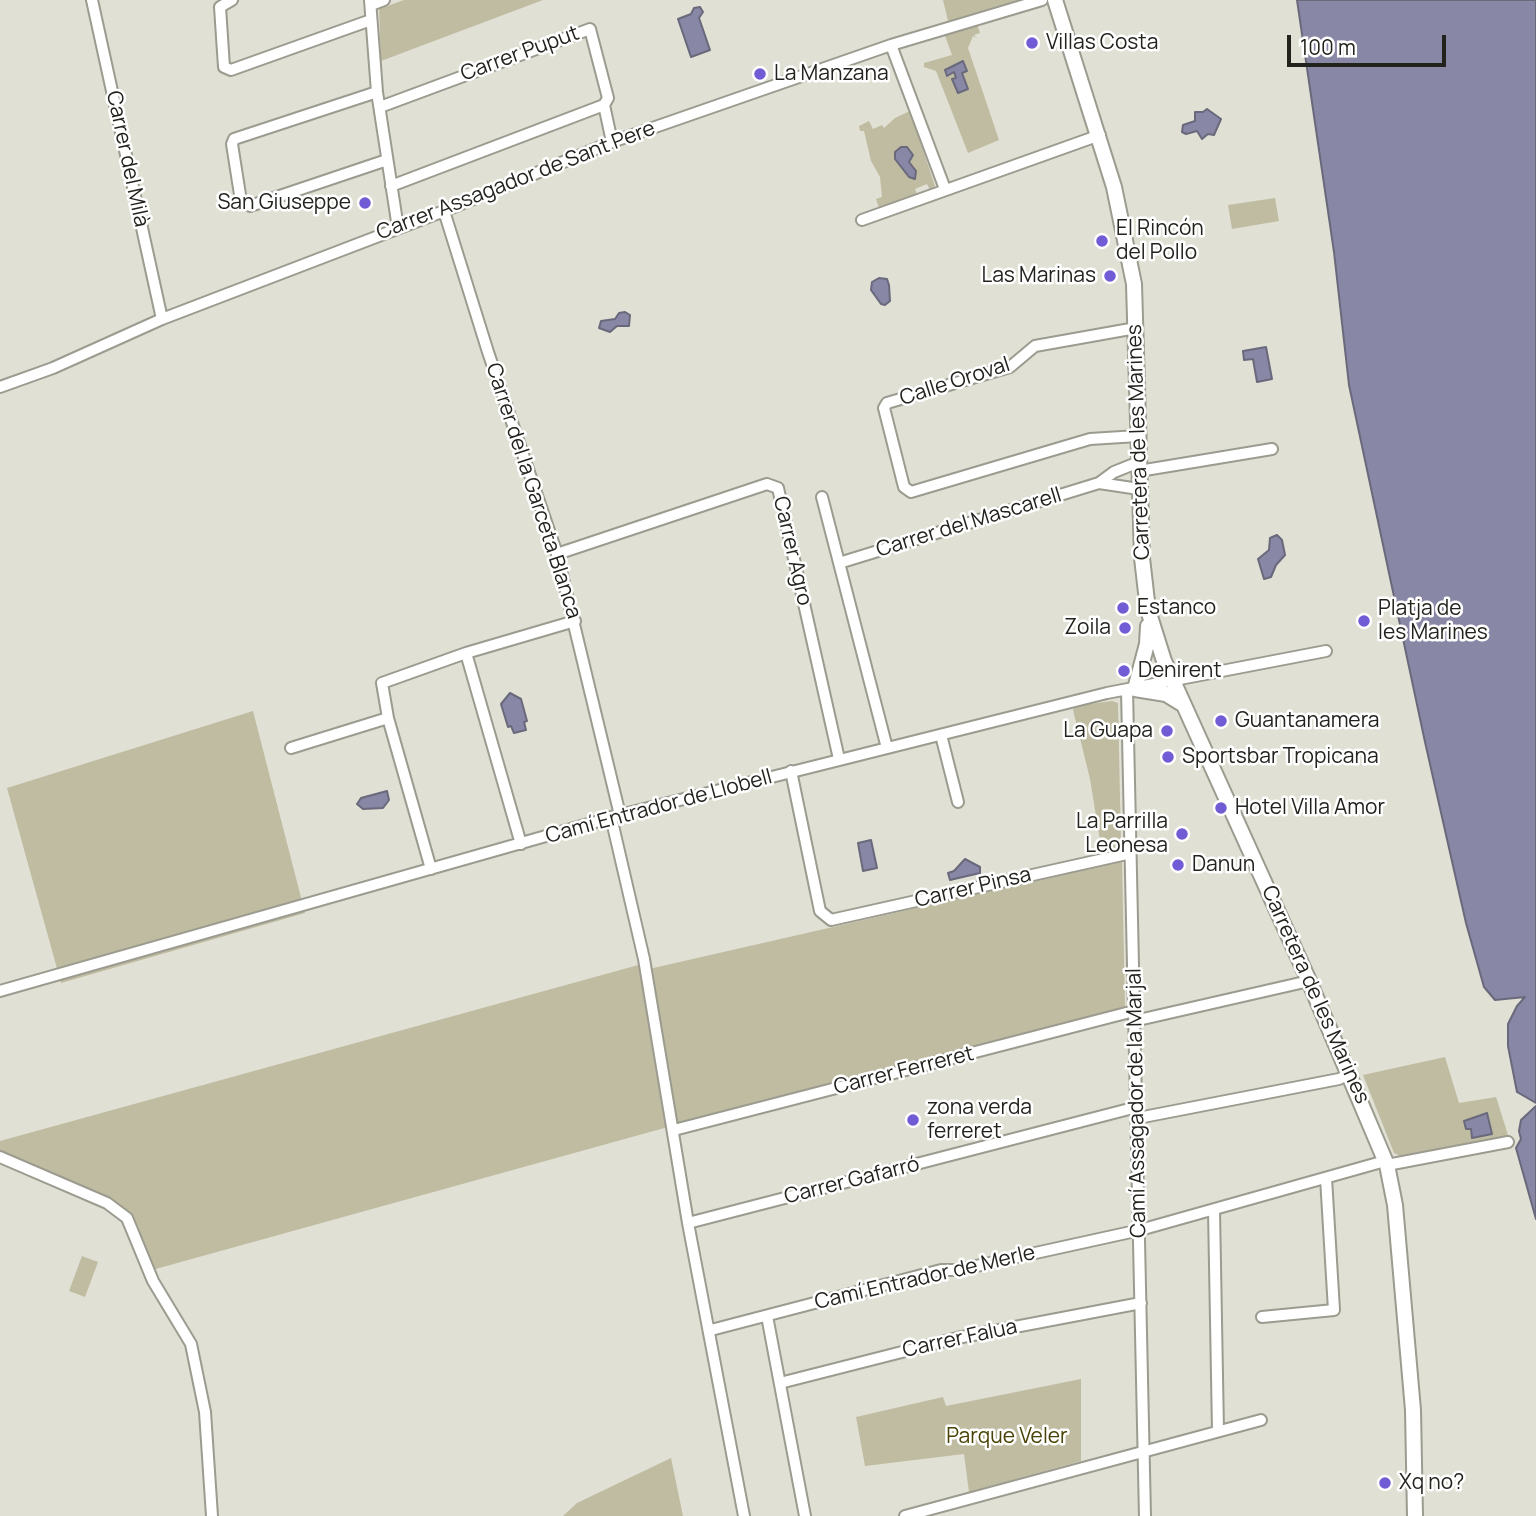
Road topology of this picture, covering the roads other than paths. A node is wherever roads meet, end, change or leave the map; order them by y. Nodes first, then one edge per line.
1 (92, 0) edge
2 (232, 0) edge
3 (384, 0) edge
4 (1042, 0) edge
5 (1055, 0) edge
6 (370, 2) edge
7 (371, 20) junction
8 (891, 45) junction
9 (377, 92) junction
10 (604, 105) junction
11 (380, 107) junction
12 (1100, 135) junction
13 (612, 142) junction
14 (387, 160) junction
15 (391, 186) junction
16 (945, 189) junction
17 (444, 211) junction
18 (862, 220) dead end
19 (398, 228) junction
20 (162, 319) junction
21 (1136, 328) junction
22 (0, 387) edge
23 (1138, 436) junction
24 (1272, 449) dead end
25 (1139, 467) junction
26 (1099, 483) junction
27 (1139, 489) junction
28 (822, 497) dead end
29 (557, 554) junction
30 (839, 564) junction
31 (1148, 610) junction
32 (575, 621) junction
33 (1325, 651) dead end
34 (466, 653) junction
35 (1172, 680) junction
36 (1131, 689) junction
37 (1184, 705) junction
38 (388, 718) junction
39 (941, 735) junction
40 (292, 748) dead end
41 (887, 748) junction
42 (839, 759) junction
43 (791, 772) junction
44 (958, 803) dead end
45 (616, 816) junction
46 (520, 844) junction
47 (1131, 853) junction
48 (430, 869) junction
49 (1310, 981) junction
50 (0, 991) edge
51 (1134, 1016) junction
52 (1350, 1074) junction
53 (1137, 1113) junction
54 (674, 1130) junction
55 (1508, 1142) dead end
56 (0, 1157) edge
57 (1386, 1163) junction
58 (1326, 1178) junction
59 (1214, 1210) junction
60 (688, 1223) junction
61 (1140, 1230) junction
62 (1141, 1303) junction
63 (767, 1316) junction
64 (1262, 1317) dead end
65 (711, 1330) junction
66 (780, 1383) junction
67 (1262, 1420) dead end
68 (1218, 1431) junction
69 (1144, 1452) junction
70 (212, 1516) edge
71 (744, 1516) edge
72 (805, 1516) edge
73 (905, 1516) edge
74 (1145, 1516) edge
75 (1415, 1516) edge

1 - 20 street, Carrer del Milà
2 - 7 street
3 - 6 street
4 - 8 street, Carrer Assagador de Sant Pere
5 - 12 main road, Carretera de les Marines
6 - 7 street
7 - 9 street
8 - 13 street, Carrer Assagador de Sant Pere
8 - 16 street
9 - 11 street
9 - 14 street
10 - 11 street, Carrer Puput
10 - 13 street, Carrer Puput
10 - 15 street
11 - 14 street
12 - 16 street
12 - 21 main road, Carretera de les Marines
13 - 17 street, Carrer Assagador de Sant Pere
14 - 15 street
15 - 19 street
16 - 18 street
17 - 19 street, Carrer Assagador de Sant Pere
17 - 29 street, Carrer del la Garceta Blanca
19 - 20 street, Carrer Assagador de Sant Pere
20 - 22 street, Carrer Assagador de Sant Pere
21 - 23 main road, Carretera de les Marines
21 - 23 street, Calle Oroval
23 - 25 main road, Carretera de les Marines
24 - 25 street, Carrer del Mascarell
25 - 26 street, Carrer del Mascarell
25 - 27 main road, Carretera de les Marines
26 - 27 street, Carrer del Mascarell
26 - 30 street, Carrer del Mascarell
27 - 31 main road, Carretera de les Marines
28 - 30 street
29 - 32 street, Carrer del la Garceta Blanca
29 - 42 street, Carrer Agro
30 - 41 street
31 - 35 main road, Carretera de les Marines
31 - 36 main road
32 - 34 street
32 - 45 street, Carrer del la Garceta Blanca
33 - 35 street, Camí Entrador de Llobell
34 - 38 street
34 - 46 street
35 - 36 street, Camí Entrador de Llobell
35 - 37 main road, Carretera de les Marines
36 - 37 main road
36 - 39 street, Camí Entrador de Llobell
36 - 47 street, Camí Assagador de la Marjal
37 - 49 main road, Carretera de les Marines
38 - 40 street
38 - 48 street
39 - 41 street, Camí Entrador de Llobell
39 - 44 street
41 - 42 street, Camí Entrador de Llobell
42 - 43 street, Camí Entrador de Llobell
43 - 45 street, Camí Entrador de Llobell
43 - 47 street, Carrer Pinsa
45 - 46 street, Camí Entrador de Llobell
45 - 54 street, Carrer del la Garceta Blanca
46 - 48 street, Camí Entrador de Llobell
47 - 51 street, Camí Assagador de la Marjal
48 - 50 street, Camí Entrador de Llobell
49 - 51 street, Carrer Ferreret
49 - 52 main road, Carretera de les Marines
51 - 53 street, Camí Assagador de la Marjal
51 - 54 street, Carrer Ferreret
52 - 53 street, Carrer Gafarró
52 - 57 main road, Carretera de les Marines
53 - 60 street, Carrer Gafarró
53 - 61 street, Camí Assagador de la Marjal
54 - 60 street, Carrer del la Garceta Blanca
55 - 57 street, Camí Entrador de Merle
56 - 70 street
57 - 58 street, Camí Entrador de Merle
57 - 75 main road, Carretera de les Marines
58 - 59 street, Camí Entrador de Merle
58 - 64 street
59 - 61 street, Camí Entrador de Merle
59 - 68 street
60 - 65 street, Carrer del la Garceta Blanca
61 - 62 street, Camí Assagador de la Marjal
61 - 63 street, Camí Entrador de Merle
62 - 66 street, Carrer Falua
62 - 69 street, Camí Assagador de la Marjal
63 - 65 street, Camí Entrador de Merle
63 - 66 street
65 - 71 street, Carrer del la Garceta Blanca
66 - 72 street
67 - 68 street
68 - 69 street
69 - 73 street
69 - 74 street, Camí Assagador de la Marjal

